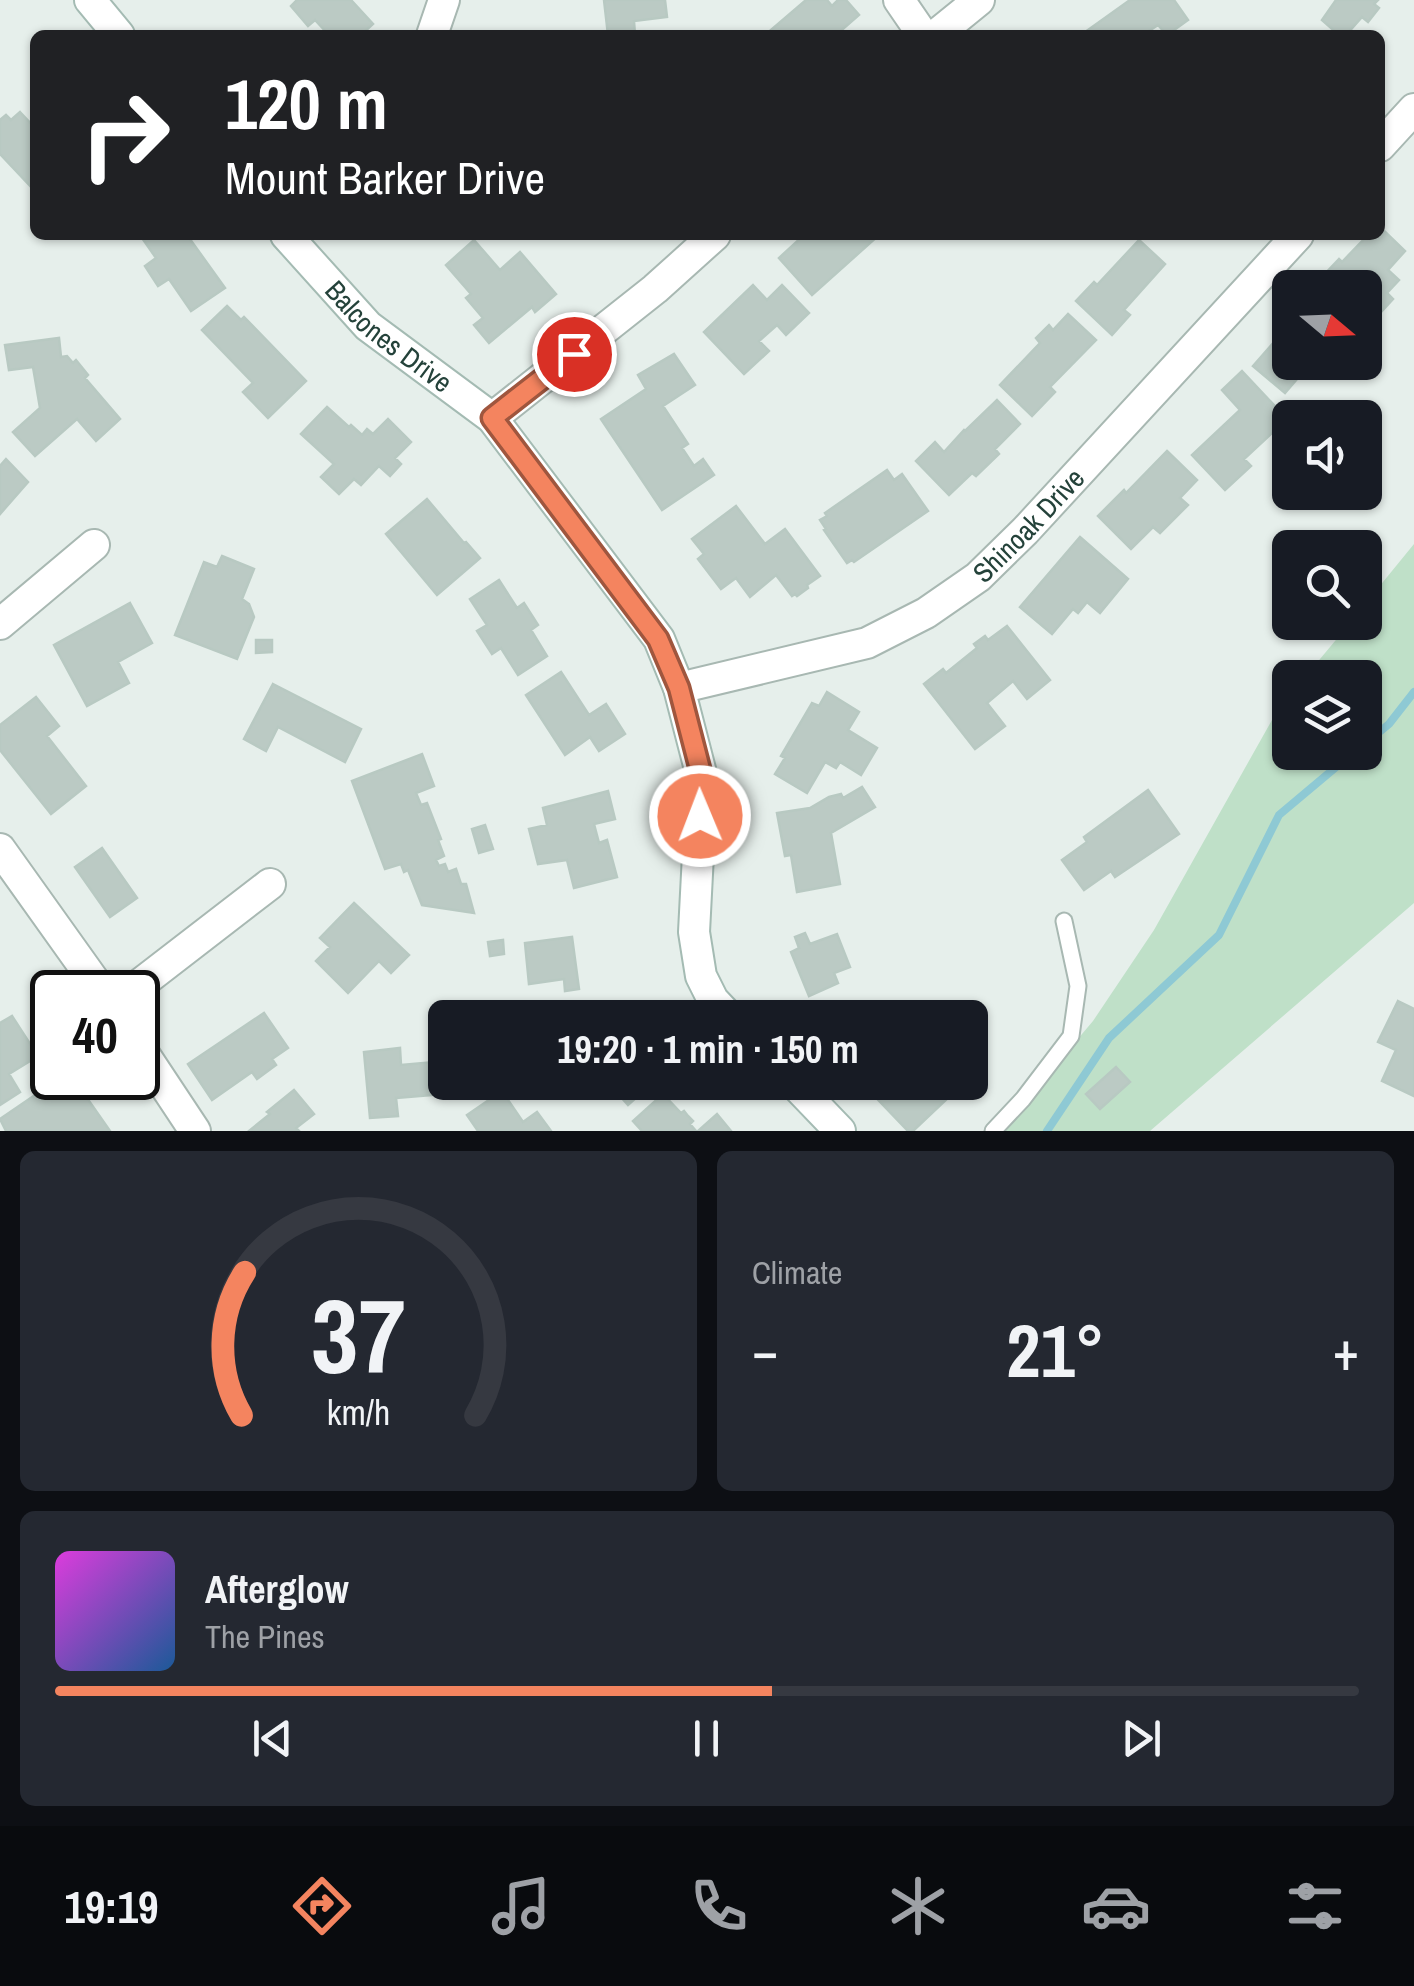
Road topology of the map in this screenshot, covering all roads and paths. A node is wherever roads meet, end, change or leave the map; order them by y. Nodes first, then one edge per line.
1 (90, 0) edge
2 (444, 0) edge
3 (899, 0) edge
4 (978, 0) edge
5 (115, 30) edge
6 (434, 30) edge
7 (920, 30) edge
8 (942, 30) edge
9 (1414, 110) edge
10 (1385, 141) edge
11 (291, 240) edge
12 (709, 240) edge
13 (1293, 240) edge
14 (492, 418) junction
15 (94, 545) dead end
16 (0, 624) edge
17 (679, 688) junction
18 (0, 848) edge
19 (270, 884) dead end
20 (1064, 921) dead end
21 (86, 970) edge
22 (159, 970) edge
23 (713, 1000) edge
24 (160, 1078) edge
25 (810, 1100) edge
26 (195, 1131) edge
27 (840, 1131) edge
28 (993, 1131) edge

1 - 5 street
2 - 6 street
3 - 7 street
4 - 8 street
9 - 10 street
11 - 14 street, Balcones Drive
12 - 14 street
13 - 17 street, Shinoak Drive
14 - 17 street, Balcones Drive
15 - 16 street
17 - 23 street, Balcones Drive
18 - 21 street
19 - 22 street
20 - 28 lane
24 - 26 street
25 - 27 street

